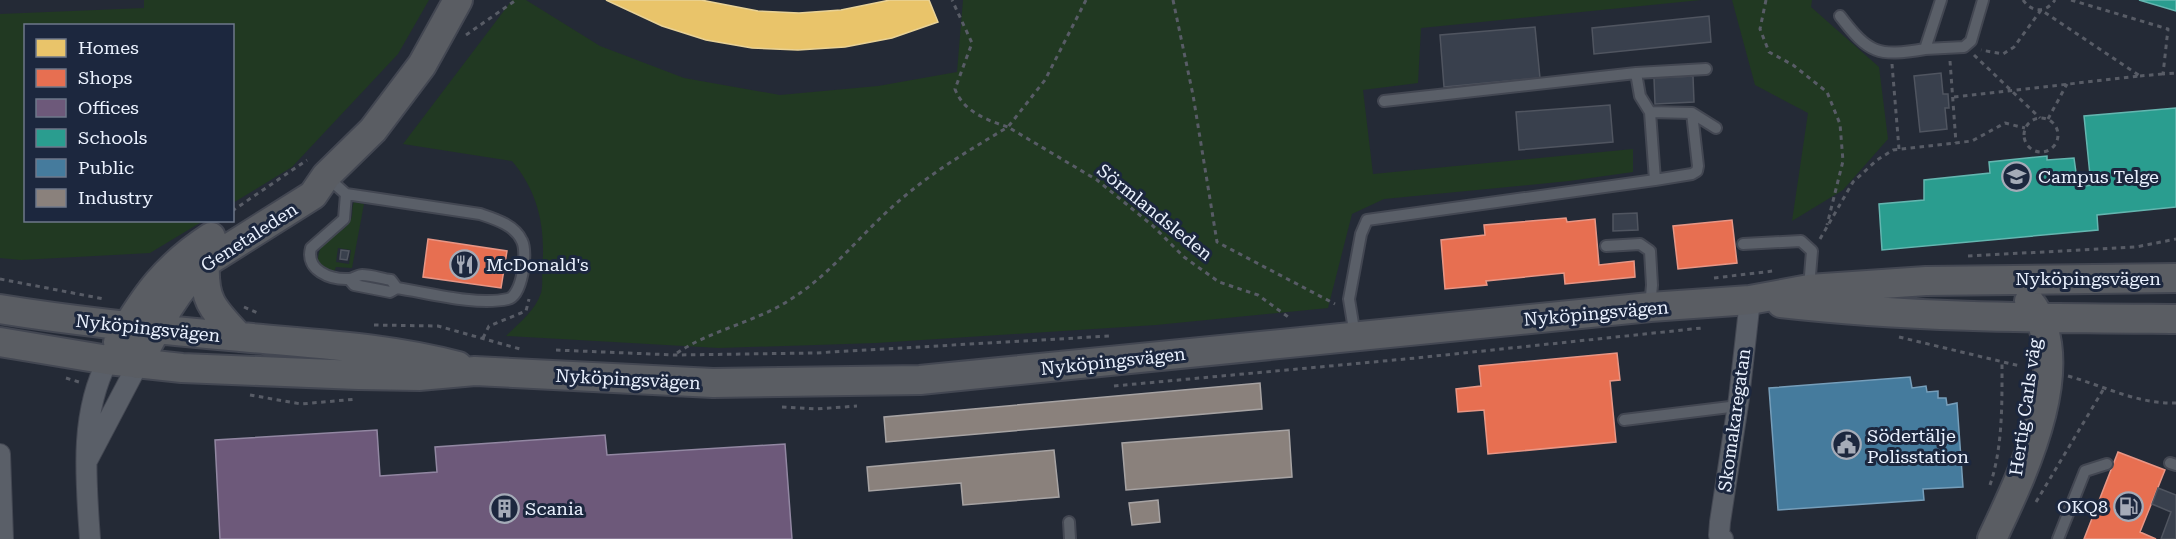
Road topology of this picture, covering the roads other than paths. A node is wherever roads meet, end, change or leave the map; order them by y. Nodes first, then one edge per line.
1 (458, 0) edge
2 (1941, 0) edge
3 (1983, 0) edge
4 (1840, 16) dead end
5 (1925, 49) junction
6 (1706, 69) dead end
7 (1636, 73) junction
8 (1384, 101) dead end
9 (1650, 112) junction
10 (1692, 113) junction
11 (1716, 128) dead end
12 (328, 176) junction
13 (1655, 180) junction
14 (1743, 243) dead end
15 (1606, 246) dead end
16 (205, 263) junction
17 (2089, 278) junction
18 (2176, 278) edge
19 (2006, 279) junction
20 (1808, 297) junction
21 (1749, 300) junction
22 (1650, 307) junction
23 (0, 309) edge
24 (2039, 316) junction
25 (2081, 318) junction
26 (2176, 319) edge
27 (1353, 324) junction
28 (127, 327) junction
29 (155, 330) junction
30 (239, 337) junction
31 (0, 342) edge
32 (108, 360) junction
33 (138, 364) junction
34 (2044, 369) junction
35 (475, 371) junction
36 (1737, 406) junction
37 (1624, 420) dead end
38 (0, 454) edge
39 (85, 464) junction
40 (2107, 464) dead end
41 (2010, 500) junction
42 (1069, 522) dead end
43 (1720, 538) edge
44 (3, 539) edge
45 (90, 539) edge
46 (1070, 539) edge
47 (1992, 539) edge
48 (2058, 539) edge

1 - 12 main road, Genetaleden
2 - 5 lane
3 - 5 lane
4 - 5 lane
6 - 7 lane
7 - 8 lane
7 - 9 lane
9 - 10 lane
9 - 13 lane
10 - 11 lane
10 - 13 lane
12 - 12 lane
12 - 16 main road, Genetaleden
12 - 28 main road, Genetaleden
13 - 27 lane
14 - 20 lane
15 - 22 lane
16 - 29 main road, Genetaleden
16 - 30 main road
17 - 18 main road, Nyköpingsvägen
17 - 19 main road, Nyköpingsvägen
17 - 24 main road, Hertig Carls väg
19 - 20 main road, Nyköpingsvägen
19 - 24 main road, Hertig Carls väg
20 - 21 main road, Nyköpingsvägen
20 - 24 main road, Nyköpingsvägen
21 - 22 main road, Nyköpingsvägen
21 - 36 street, Skomakaregatan
22 - 27 main road, Nyköpingsvägen
23 - 28 main road, Nyköpingsvägen
24 - 25 main road, Nyköpingsvägen
24 - 34 main road, Hertig Carls väg
24 - 41 main road, Hertig Carls väg
25 - 26 main road, Nyköpingsvägen
25 - 34 main road, Hertig Carls väg
27 - 35 main road, Nyköpingsvägen
28 - 29 main road, Nyköpingsvägen
28 - 32 main road, Genetaleden
29 - 30 main road, Nyköpingsvägen
29 - 33 main road, Genetaleden
30 - 35 main road, Nyköpingsvägen
31 - 32 main road, Nyköpingsvägen
32 - 33 main road, Nyköpingsvägen
32 - 39 street
33 - 35 main road, Nyköpingsvägen
33 - 39 street
34 - 41 main road, Hertig Carls väg
36 - 37 lane
36 - 43 street, Skomakaregatan
38 - 44 street
39 - 45 street
40 - 48 lane
41 - 47 main road, Hertig Carls väg
42 - 46 lane

